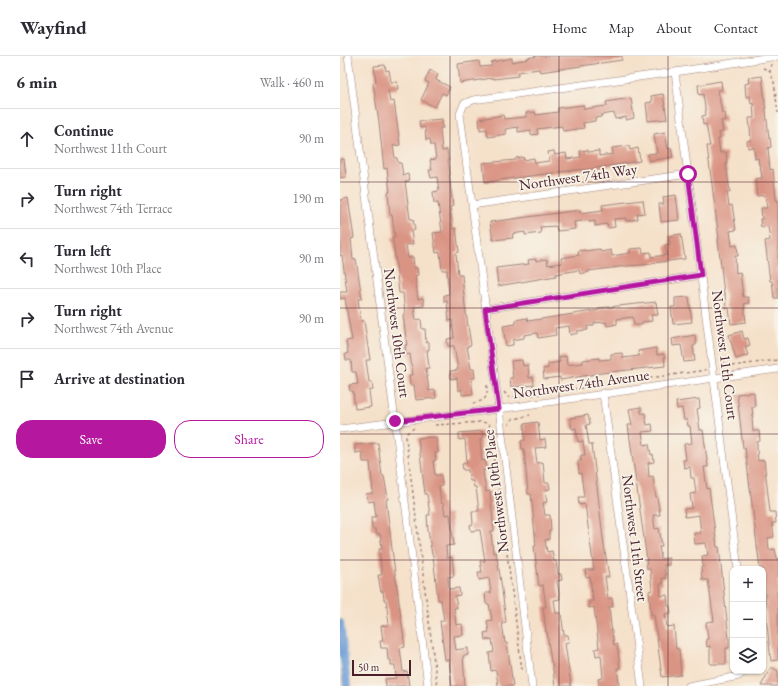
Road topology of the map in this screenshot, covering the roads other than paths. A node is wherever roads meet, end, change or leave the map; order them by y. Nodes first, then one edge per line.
1 (348, 56) edge
2 (774, 56) edge
3 (675, 72) junction
4 (688, 174) junction
5 (472, 205) junction
6 (701, 275) junction
7 (485, 309) junction
8 (778, 369) edge
9 (715, 378) junction
10 (603, 393) junction
11 (499, 409) junction
12 (395, 421) junction
13 (340, 429) edge
14 (738, 566) edge
15 (741, 674) edge
16 (428, 686) edge
17 (532, 686) edge
18 (642, 686) edge
19 (689, 686) edge

1 - 12 street, Northwest 10th Court
2 - 3 street
3 - 4 street, Northwest 11th Court
3 - 5 street, Northwest 10th Place
4 - 5 street, Northwest 74th Way
4 - 6 street, Northwest 11th Court
5 - 7 street, Northwest 10th Place
6 - 7 street
6 - 9 street, Northwest 11th Court
7 - 11 street, Northwest 10th Place
8 - 9 street, Northwest 74th Avenue
9 - 10 street, Northwest 74th Avenue
9 - 14 street, Northwest 11th Court
10 - 11 street, Northwest 74th Avenue
10 - 18 street, Northwest 11th Street
11 - 12 street, Northwest 74th Avenue
11 - 17 street, Northwest 10th Place
12 - 13 street, Northwest 74th Avenue
12 - 16 street, Northwest 10th Court
15 - 19 street

